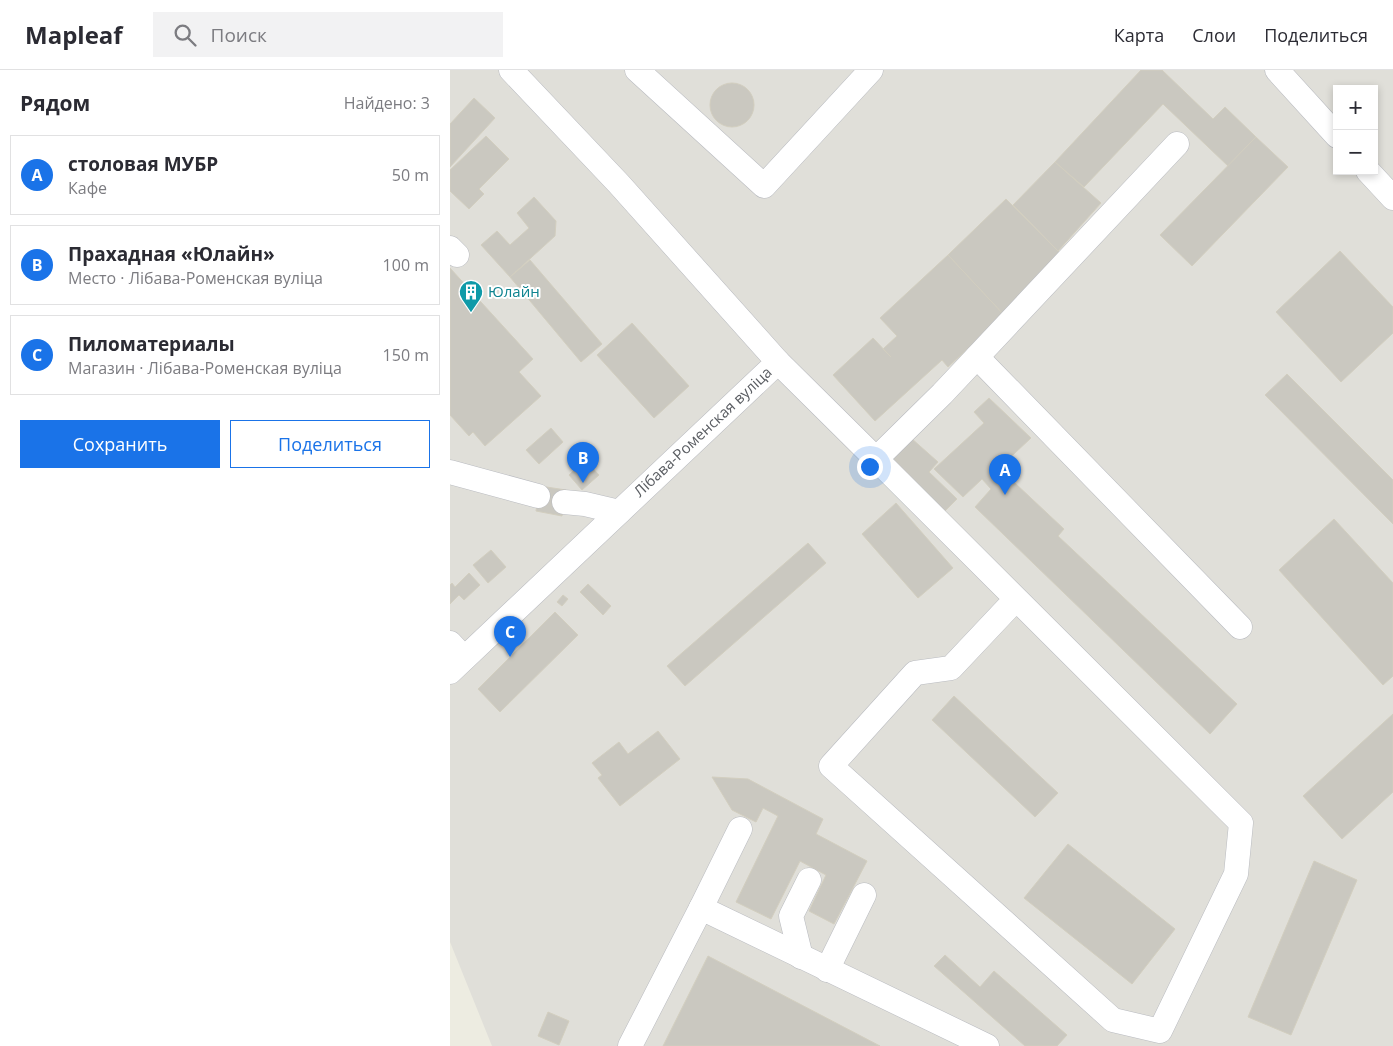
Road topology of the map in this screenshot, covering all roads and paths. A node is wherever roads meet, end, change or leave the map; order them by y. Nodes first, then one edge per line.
1 (511, 70) edge
2 (637, 70) edge
3 (871, 70) edge
4 (1277, 70) edge
5 (1333, 132) edge
6 (1178, 144) dead end
7 (1372, 175) edge
8 (1393, 198) edge
9 (977, 357) junction
10 (778, 362) junction
11 (876, 459) junction
12 (450, 472) edge
13 (538, 496) dead end
14 (564, 502) dead end
15 (619, 512) junction
16 (1016, 599) junction
17 (1240, 627) dead end
18 (455, 658) edge
19 (740, 829) dead end
20 (809, 880) dead end
21 (864, 895) dead end
22 (701, 908) junction
23 (801, 957) junction
24 (827, 970) junction
25 (630, 1046) edge
26 (987, 1046) edge

1 - 10 street, Лібава-Роменская вуліца
2 - 3 street
4 - 5 street
6 - 9 street
7 - 8 street
9 - 11 street
9 - 17 street
10 - 11 street
10 - 15 street, Лібава-Роменская вуліца
11 - 16 street
12 - 13 street
14 - 15 street
15 - 18 street, Лібава-Роменская вуліца
16 - 16 street
19 - 22 street
20 - 23 street
21 - 24 street
22 - 23 street
22 - 25 street
23 - 24 street
24 - 26 street

